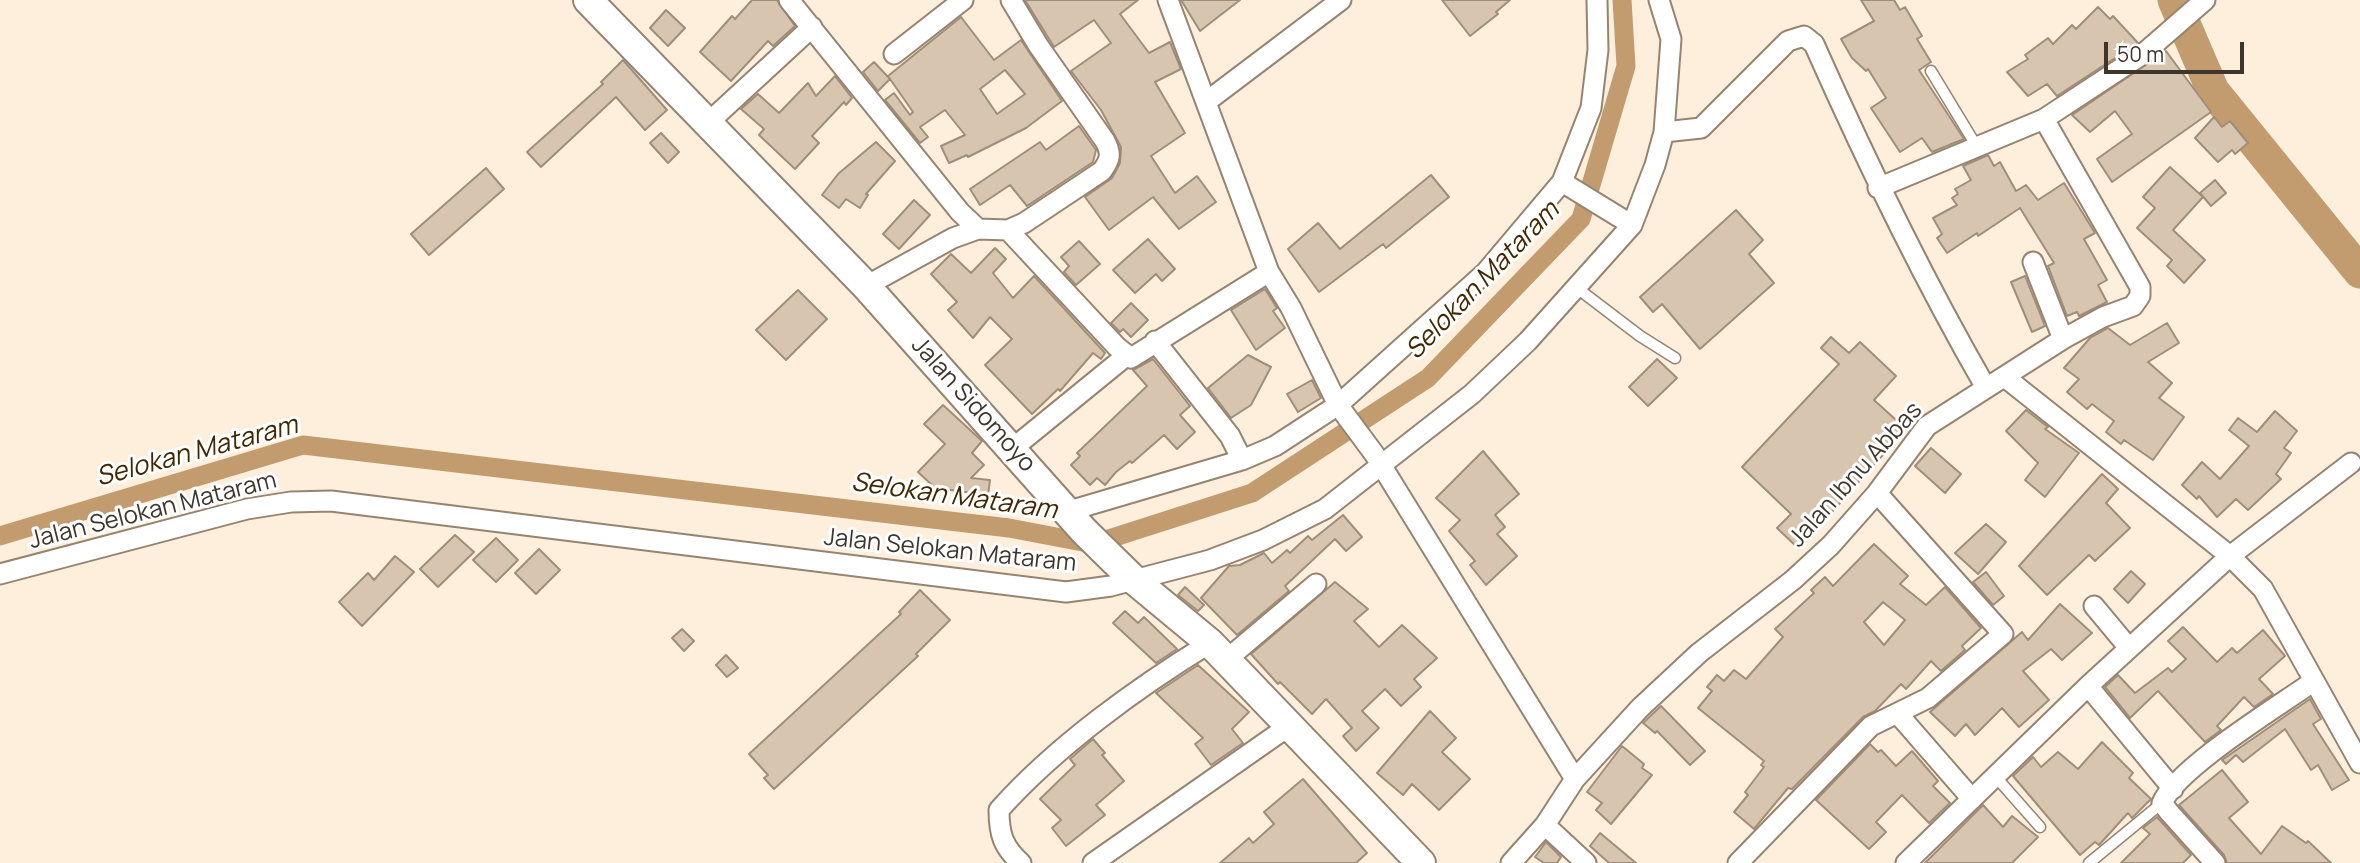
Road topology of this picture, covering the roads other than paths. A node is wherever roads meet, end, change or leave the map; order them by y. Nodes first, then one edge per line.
1 (588, 0) edge
2 (789, 0) edge
3 (963, 0) edge
4 (1011, 0) edge
5 (1168, 0) edge
6 (1341, 0) edge
7 (1597, 0) edge
8 (1660, 0) edge
9 (2205, 0) edge
10 (812, 27) junction
11 (894, 54) dead end
12 (1931, 71) dead end
13 (1206, 102) junction
14 (2044, 118) junction
15 (709, 122) junction
16 (1664, 132) junction
17 (1977, 147) junction
18 (1562, 182) junction
19 (1878, 188) junction
20 (1626, 221) junction
21 (978, 229) junction
22 (1008, 230) junction
23 (2033, 262) dead end
24 (1269, 272) junction
25 (866, 286) junction
26 (1577, 288) junction
27 (2063, 339) junction
28 (1155, 341) junction
29 (1126, 356) junction
30 (1675, 358) dead end
31 (2006, 378) junction
32 (1985, 386) junction
33 (1338, 405) junction
34 (1012, 449) junction
35 (1242, 460) junction
36 (1379, 461) junction
37 (2351, 463) dead end
38 (1877, 493) junction
39 (1077, 521) junction
40 (2230, 556) junction
41 (0, 575) edge
42 (1134, 580) junction
43 (1316, 584) dead end
44 (2094, 606) dead end
45 (2129, 648) junction
46 (1218, 652) junction
47 (2314, 681) junction
48 (2088, 686) junction
49 (1898, 714) junction
50 (1289, 726) junction
51 (2360, 763) edge
52 (1995, 776) junction
53 (1575, 779) junction
54 (2168, 796) junction
55 (1972, 799) junction
56 (1545, 825) junction
57 (2040, 827) dead end
58 (1021, 863) edge
59 (1093, 863) edge
60 (1421, 863) edge
61 (1511, 863) edge
62 (1586, 863) edge
63 (1738, 863) edge
64 (1906, 863) edge
65 (2089, 863) edge
66 (2215, 863) edge

1 - 15 main road, Jalan Sidomoyo
2 - 10 street
3 - 11 street
4 - 22 street
5 - 13 street
6 - 13 street
7 - 18 street
8 - 16 street, Jalan Selokan Mataram
9 - 14 street
10 - 15 street
10 - 21 street
12 - 17 lane
13 - 24 street
14 - 17 street
14 - 27 street, Jalan Ibnu Abbas
15 - 25 main road, Jalan Sidomoyo
16 - 19 street
16 - 20 street, Jalan Selokan Mataram
17 - 19 street
18 - 20 street
18 - 33 street
19 - 32 street
20 - 26 street, Jalan Selokan Mataram
21 - 22 street
21 - 25 street
22 - 29 street
23 - 27 street
24 - 28 street
24 - 33 street
25 - 34 main road, Jalan Sidomoyo
26 - 30 lane
26 - 36 street, Jalan Selokan Mataram
27 - 31 street, Jalan Ibnu Abbas
28 - 29 street
28 - 35 street
29 - 34 street
31 - 32 street, Jalan Ibnu Abbas
31 - 40 street
32 - 38 street, Jalan Ibnu Abbas
33 - 35 street
33 - 36 street
34 - 39 main road, Jalan Sidomoyo
35 - 39 street
36 - 42 street, Jalan Selokan Mataram
36 - 53 street
37 - 40 street
38 - 49 street
38 - 53 street, Jalan Ibnu Abbas
39 - 42 main road, Jalan Sidomoyo
40 - 45 street
40 - 47 street
41 - 42 street, Jalan Selokan Mataram
42 - 46 main road, Jalan Sidomoyo
43 - 46 street
44 - 45 street
45 - 48 street
46 - 50 main road, Jalan Sidomoyo
46 - 58 street
47 - 51 street
47 - 54 street
48 - 52 street
48 - 54 street
49 - 55 street
49 - 63 street
50 - 59 street
50 - 60 main road, Jalan Sidomoyo
52 - 55 street
52 - 57 lane
53 - 56 street, Jalan Ibnu Abbas
54 - 65 lane
54 - 66 street
55 - 64 street
56 - 61 street, Jalan Ibnu Abbas
56 - 62 street

